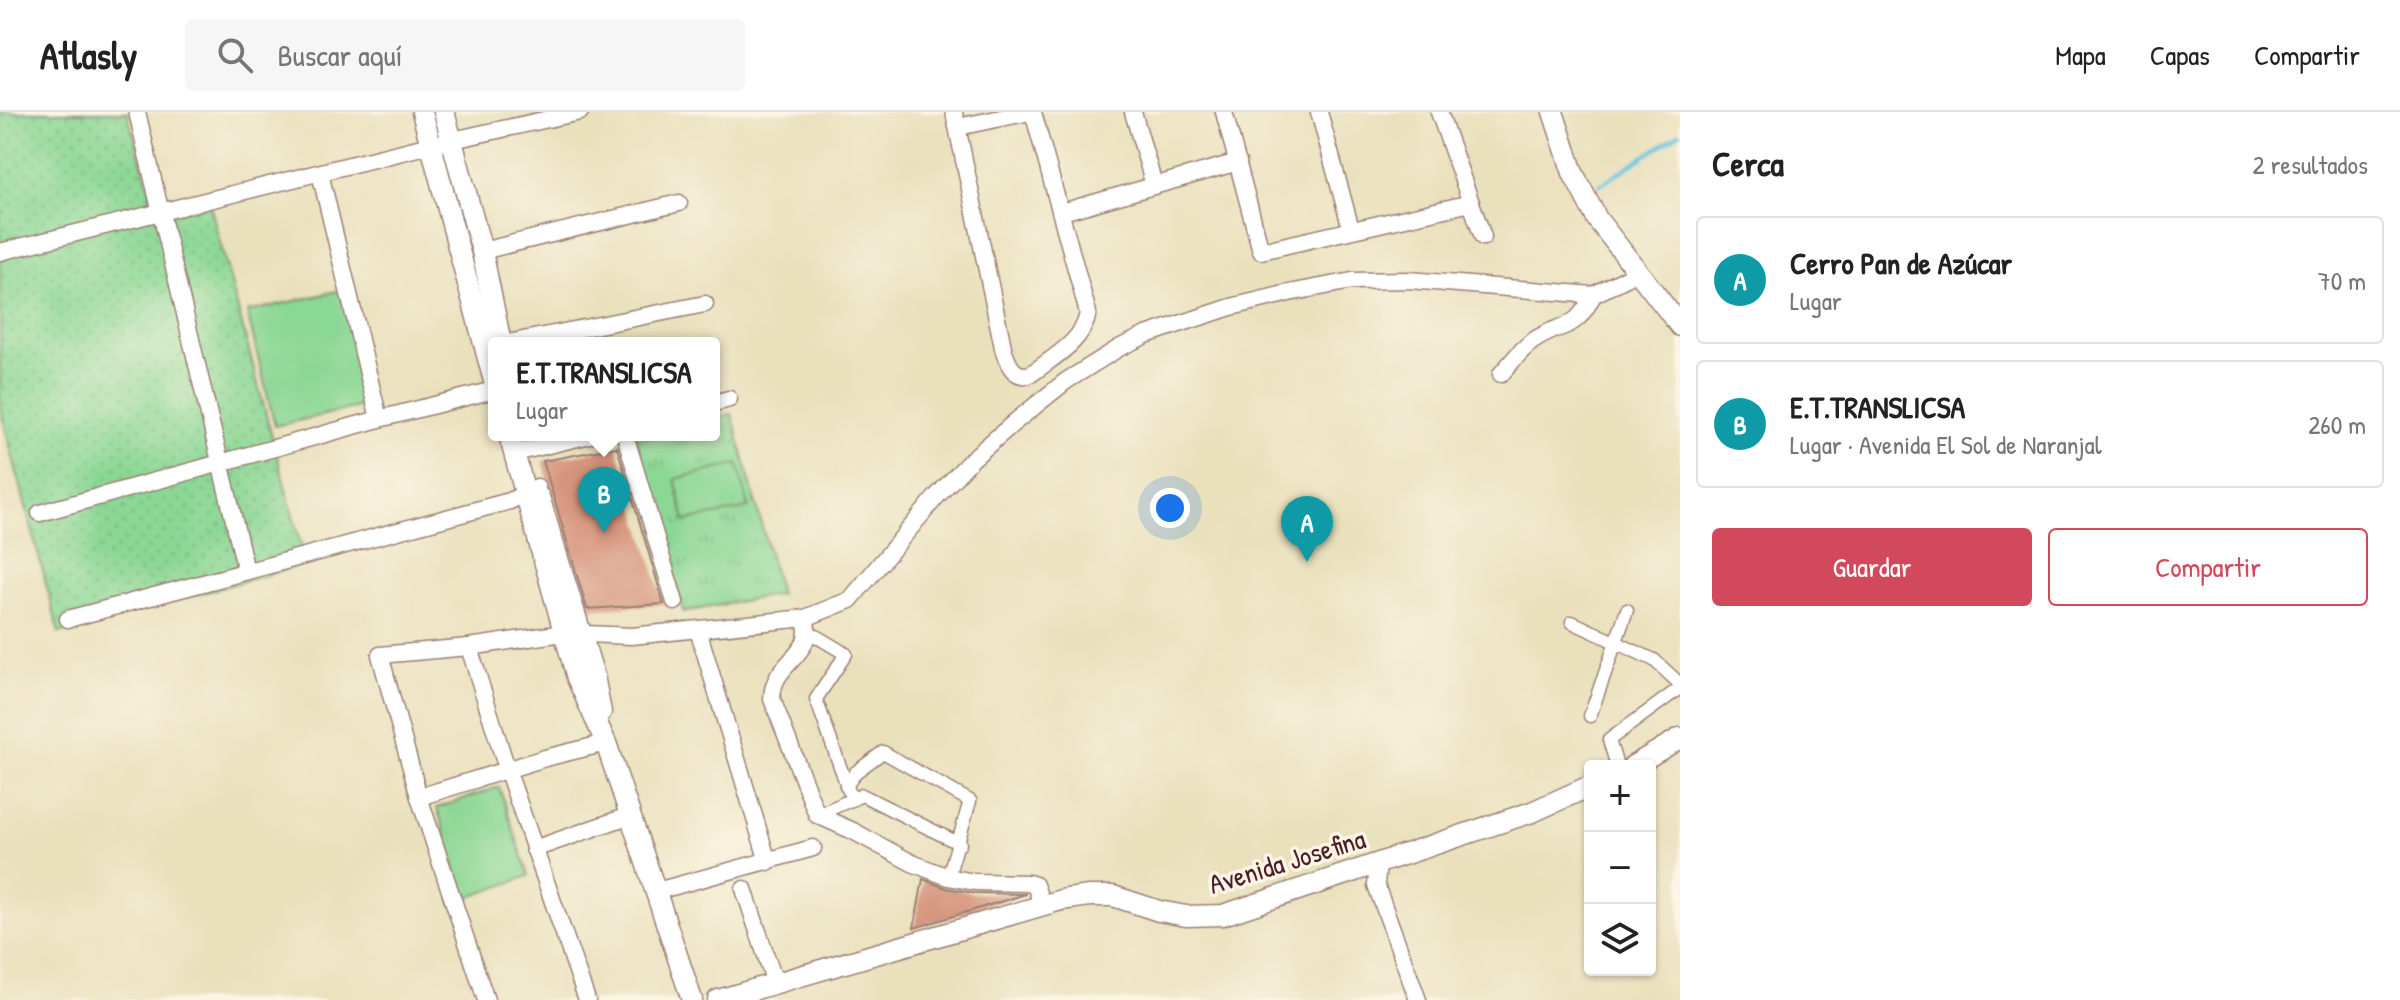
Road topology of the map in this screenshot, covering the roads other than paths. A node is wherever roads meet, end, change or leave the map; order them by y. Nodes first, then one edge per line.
1 (137, 112) edge
2 (422, 112) edge
3 (444, 112) edge
4 (580, 112) edge
5 (1032, 112) edge
6 (1133, 112) edge
7 (1224, 112) edge
8 (1319, 112) edge
9 (1439, 112) edge
10 (1553, 112) edge
11 (956, 119) edge
12 (451, 140) junction
13 (430, 145) junction
14 (1238, 162) junction
15 (320, 173) junction
16 (1154, 185) junction
17 (679, 203) dead end
18 (1471, 203) junction
19 (1062, 212) junction
20 (161, 213) junction
21 (1351, 229) junction
22 (1483, 237) dead end
23 (482, 251) junction
24 (0, 252) edge
25 (1638, 272) junction
26 (1593, 295) junction
27 (705, 304) dead end
28 (1680, 326) edge
29 (500, 337) edge
30 (538, 337) edge
31 (488, 359) edge
32 (1501, 374) dead end
33 (488, 392) edge
34 (379, 419) junction
35 (627, 441) edge
36 (518, 443) edge
37 (220, 463) junction
38 (531, 490) junction
39 (40, 513) dead end
40 (246, 571) junction
41 (675, 602) dead end
42 (1627, 610) dead end
43 (68, 619) dead end
44 (1572, 622) dead end
45 (807, 625) junction
46 (698, 630) junction
47 (572, 633) junction
48 (1617, 641) junction
49 (469, 647) junction
50 (1680, 686) edge
51 (1590, 716) dead end
52 (1680, 738) edge
53 (606, 743) junction
54 (1615, 760) edge
55 (1643, 760) edge
56 (507, 769) junction
57 (846, 786) junction
58 (1584, 789) edge
59 (419, 797) junction
60 (852, 800) junction
61 (631, 815) junction
62 (817, 815) junction
63 (960, 844) junction
64 (813, 848) dead end
65 (534, 849) junction
66 (768, 862) junction
67 (1378, 863) junction
68 (948, 877) junction
69 (744, 889) dead end
70 (657, 891) junction
71 (1042, 904) junction
72 (775, 983) junction
73 (486, 1000) edge
74 (587, 1000) edge
75 (692, 1000) edge
76 (718, 1000) edge
77 (1418, 1000) edge

1 - 20 street
2 - 13 street
3 - 12 street
4 - 12 street
5 - 11 street
5 - 19 street
6 - 16 street
7 - 14 street
8 - 21 street
9 - 18 street
10 - 25 street
11 - 19 street
12 - 13 street
12 - 23 street
13 - 15 street
13 - 31 street
14 - 16 street
14 - 21 street
15 - 20 street
15 - 34 street
16 - 19 street
17 - 23 street
18 - 21 street
18 - 22 street
20 - 24 street
20 - 37 street
23 - 29 street
25 - 26 street
25 - 28 street
26 - 32 street
26 - 45 street
27 - 30 street
33 - 34 street
34 - 37 street
35 - 41 street
36 - 38 street
37 - 39 street
37 - 40 street
38 - 40 street
38 - 47 street
40 - 43 street
42 - 48 street
44 - 48 street
45 - 46 street
45 - 57 street
45 - 62 street
46 - 47 street
46 - 66 street
47 - 49 street
47 - 53 street
48 - 50 street
48 - 51 street
49 - 56 street
49 - 59 street
50 - 54 street
52 - 55 street
53 - 56 street
53 - 61 street
56 - 59 street
56 - 65 street
57 - 60 street
57 - 63 street
58 - 67 street, Avenida Josefina
59 - 73 street
60 - 62 street
60 - 63 street
61 - 65 street
61 - 70 street
62 - 68 street
63 - 68 street
64 - 66 street
65 - 74 street
66 - 70 street
67 - 71 street, Avenida Josefina
67 - 77 street
68 - 71 street
69 - 72 street
70 - 75 street
71 - 72 street, Avenida Josefina
72 - 76 street, Avenida Josefina

